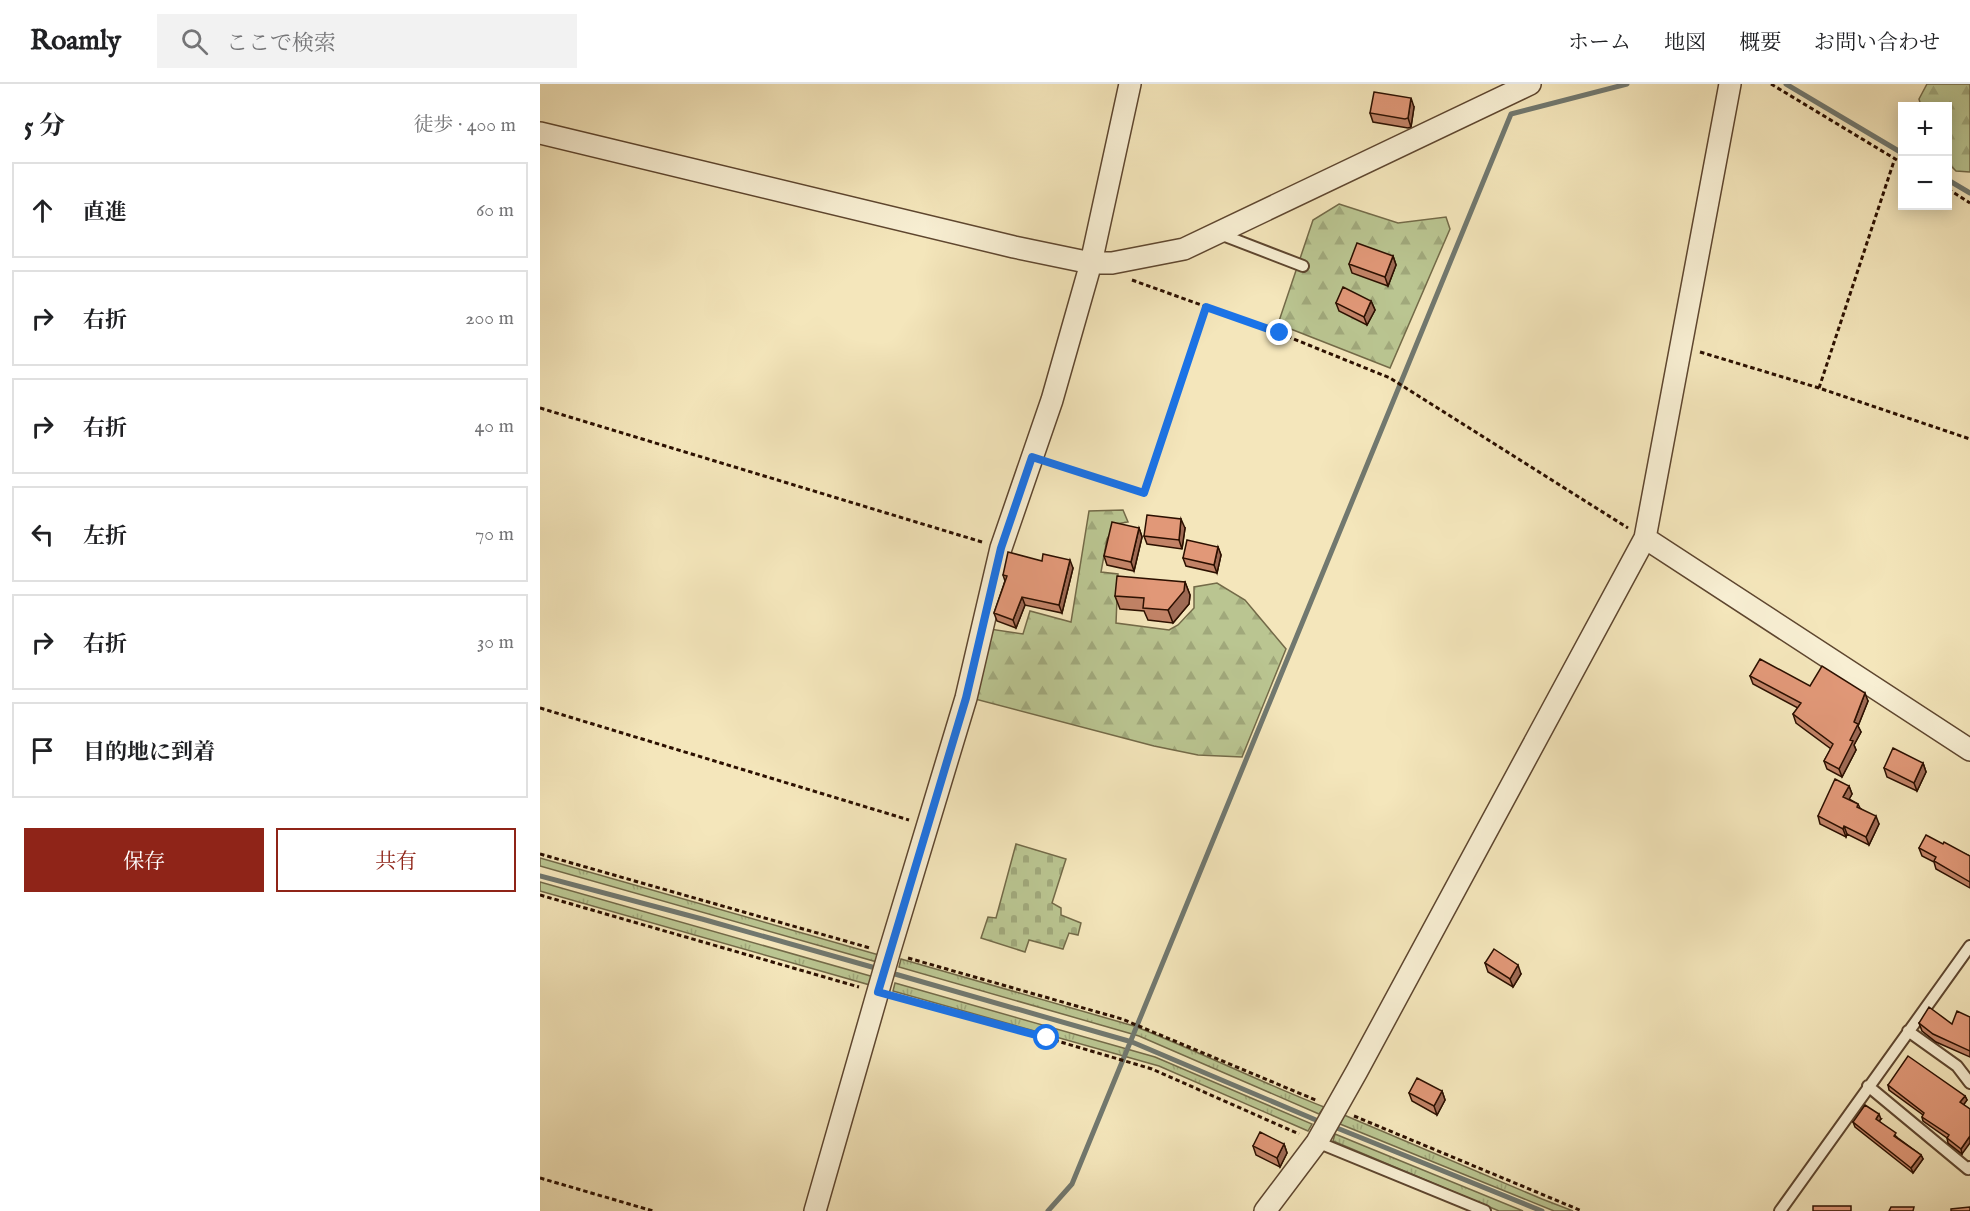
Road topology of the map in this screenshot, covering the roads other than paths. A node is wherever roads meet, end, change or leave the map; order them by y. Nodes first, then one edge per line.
1 (1130, 84) edge
2 (1530, 84) edge
3 (1730, 84) edge
4 (540, 133) edge
5 (1218, 233) junction
6 (1101, 263) junction
7 (1303, 266) dead end
8 (1645, 538) junction
9 (1970, 750) edge
10 (1970, 946) edge
11 (1908, 1031) junction
12 (1970, 1083) edge
13 (1869, 1086) junction
14 (1317, 1142) junction
15 (1970, 1167) edge
16 (815, 1211) edge
17 (1265, 1211) edge
18 (1485, 1211) edge
19 (1780, 1211) edge

1 - 6 street
2 - 5 street
3 - 8 street
4 - 6 street
5 - 6 street
5 - 7 lane
6 - 16 street
8 - 9 street
8 - 14 street
10 - 11 lane
11 - 12 lane
11 - 13 lane
13 - 15 lane
13 - 19 lane
14 - 17 street
14 - 18 lane

